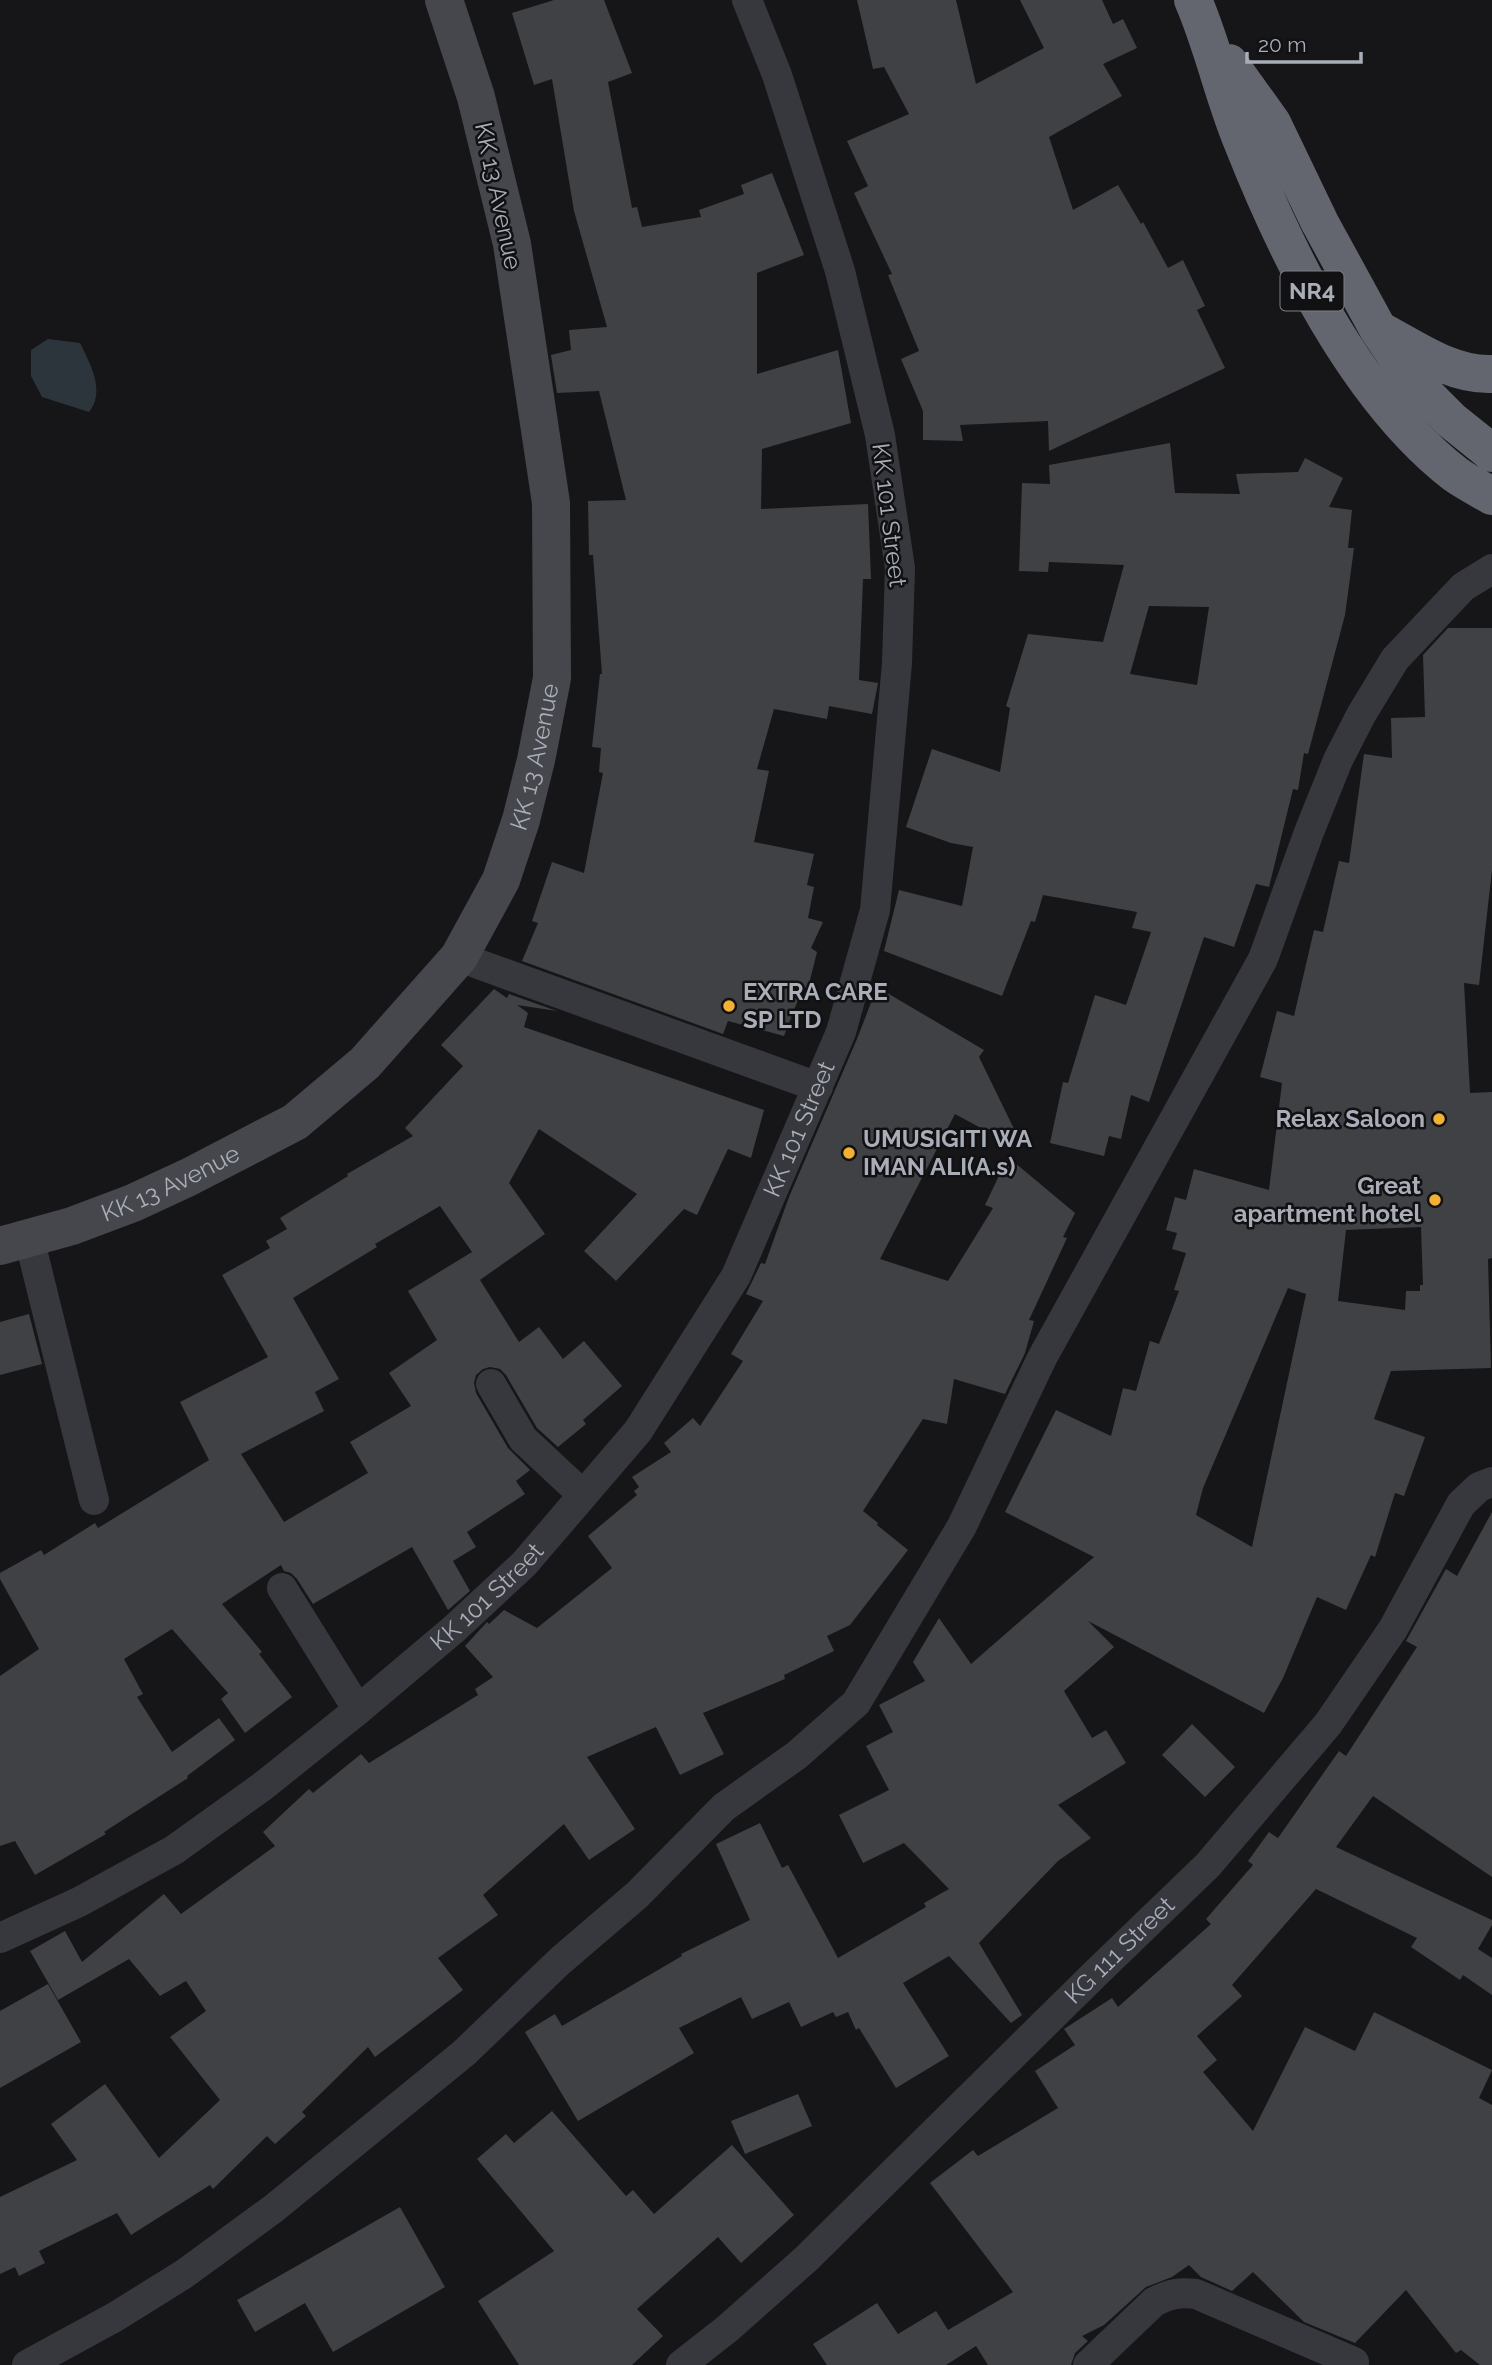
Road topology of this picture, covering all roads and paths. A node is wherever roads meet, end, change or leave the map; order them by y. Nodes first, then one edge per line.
1 (444, 0) edge
2 (747, 0) edge
3 (1193, 0) edge
4 (1209, 36) junction
5 (1378, 329) junction
6 (1492, 374) edge
7 (1492, 453) edge
8 (1492, 496) edge
9 (1492, 569) edge
10 (459, 957) junction
11 (818, 1087) junction
12 (15, 1242) edge
13 (491, 1384) dead end
14 (1492, 1482) edge
15 (583, 1495) junction
16 (94, 1500) dead end
17 (282, 1588) dead end
18 (358, 1710) junction
19 (0, 1938) edge
20 (1354, 2362) dead end
21 (27, 2365) edge
22 (681, 2365) edge
23 (1088, 2365) edge

1 - 10 main road, KK 13 Avenue
2 - 11 street, KK 101 Street
3 - 4 highway, NR4
4 - 5 highway, NR4
4 - 8 highway, NR4
5 - 6 highway
5 - 7 highway, NR4
9 - 21 street
10 - 11 street
10 - 12 main road, KK 13 Avenue
11 - 15 street, KK 101 Street
12 - 16 street
13 - 15 street
14 - 22 street, KG 111 Street
15 - 18 street, KK 101 Street
17 - 18 street
18 - 19 street, KK 101 Street
20 - 23 street

